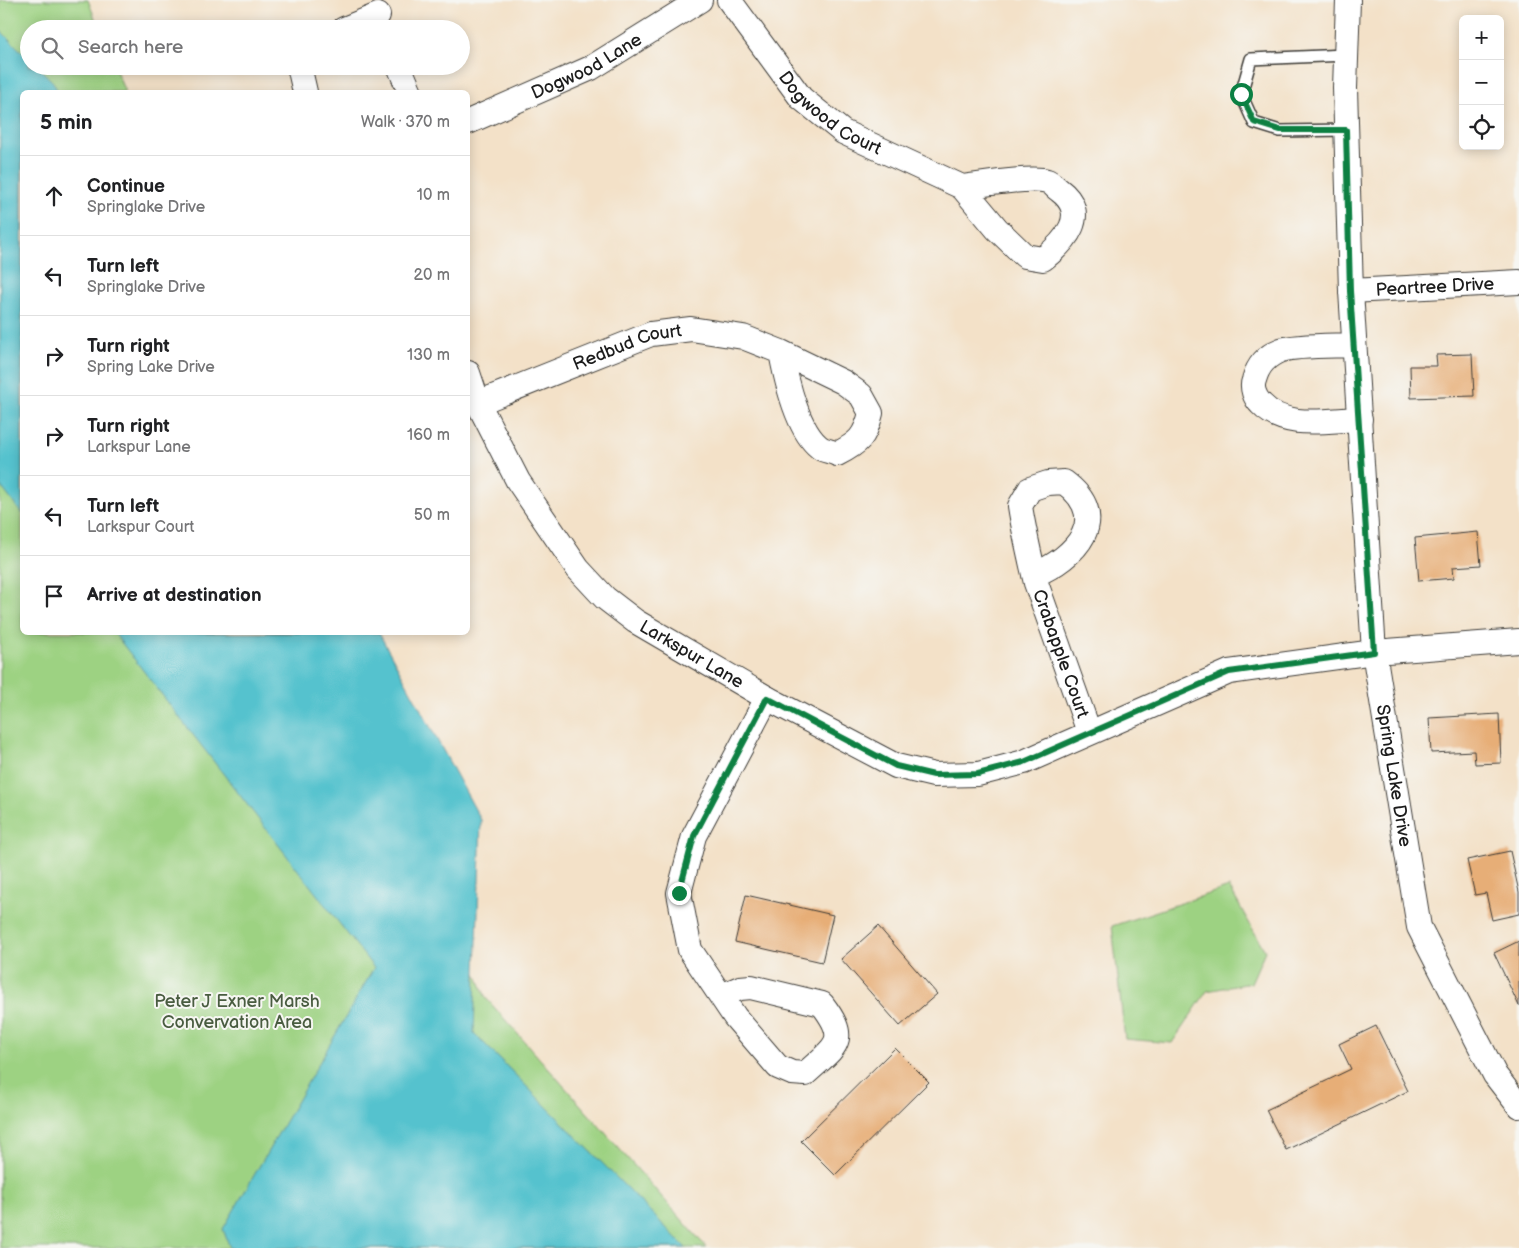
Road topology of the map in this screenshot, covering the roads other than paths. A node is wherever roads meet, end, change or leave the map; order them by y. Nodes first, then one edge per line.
1 (700, 0) edge
2 (729, 0) edge
3 (1348, 0) edge
4 (378, 14) edge
5 (364, 20) edge
6 (1346, 55) junction
7 (302, 75) edge
8 (403, 75) edge
9 (305, 90) edge
10 (409, 90) edge
11 (470, 121) edge
12 (1346, 130) junction
13 (962, 187) dead end
14 (1519, 282) edge
15 (1350, 291) junction
16 (1354, 345) junction
17 (781, 352) dead end
18 (470, 379) edge
19 (478, 403) junction
20 (1360, 418) junction
21 (1034, 575) dead end
22 (1519, 641) edge
23 (1374, 652) junction
24 (767, 698) junction
25 (1089, 732) junction
26 (722, 996) junction
27 (1519, 1106) edge

1 - 11 street, Dogwood Lane
2 - 13 street, Dogwood Court
3 - 6 street, Spring Lake Drive
4 - 5 street
6 - 12 street, Spring Lake Drive
6 - 12 lane
7 - 9 street
8 - 10 street
12 - 15 street, Spring Lake Drive
14 - 15 street, Peartree Drive
15 - 16 street, Spring Lake Drive
16 - 20 street, Spring Lake Drive
16 - 20 street
17 - 19 street, Redbud Court
18 - 19 street, Larkspur Lane
19 - 24 street, Larkspur Lane
20 - 23 street, Spring Lake Drive
21 - 25 street, Crabapple Court
22 - 23 street, Larkspur Lane
23 - 25 street, Larkspur Lane
23 - 27 street, Spring Lake Drive
24 - 25 street, Larkspur Lane
24 - 26 street
26 - 26 street

